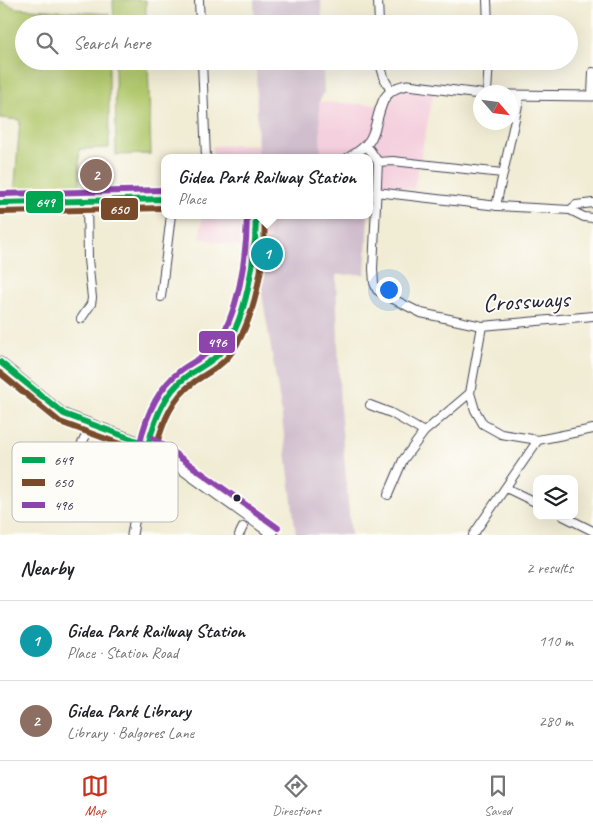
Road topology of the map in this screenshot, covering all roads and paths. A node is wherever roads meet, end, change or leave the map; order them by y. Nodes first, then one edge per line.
1 (199, 0) edge
2 (378, 0) edge
3 (487, 0) edge
4 (200, 15) edge
5 (379, 15) edge
6 (488, 15) edge
7 (202, 70) edge
8 (382, 70) edge
9 (488, 70) edge
10 (593, 72) edge
11 (487, 85) edge
12 (391, 90) junction
13 (473, 93) edge
14 (518, 96) edge
15 (593, 96) edge
16 (509, 130) edge
17 (366, 147) junction
18 (206, 154) edge
19 (355, 154) edge
20 (373, 154) edge
21 (373, 154) edge
22 (378, 162) junction
23 (502, 173) junction
24 (376, 192) junction
25 (161, 199) edge
26 (87, 201) junction
27 (0, 203) edge
28 (593, 203) edge
29 (496, 206) junction
30 (570, 210) junction
31 (593, 218) edge
32 (171, 219) edge
33 (256, 219) edge
34 (161, 297) dead end
35 (593, 316) edge
36 (81, 319) dead end
37 (482, 326) junction
38 (2, 367) edge
39 (470, 393) junction
40 (370, 405) dead end
41 (91, 425) junction
42 (593, 428) edge
43 (424, 432) junction
44 (538, 440) junction
45 (82, 442) edge
46 (139, 442) edge
47 (149, 442) edge
48 (178, 467) edge
49 (506, 488) junction
50 (388, 495) dead end
51 (533, 501) edge
52 (571, 520) edge
53 (134, 522) edge
54 (243, 527) dead end
55 (593, 531) edge
56 (132, 535) edge
57 (239, 535) edge
58 (272, 535) edge
59 (473, 535) edge

1 - 4 street
2 - 5 street
3 - 6 street
7 - 18 street
8 - 12 street
9 - 11 street
10 - 15 street
12 - 13 street
12 - 17 street
14 - 15 street
16 - 23 street
17 - 19 street
17 - 20 street
21 - 22 street
22 - 23 street
22 - 24 street, Crossways
23 - 29 street
24 - 29 street
24 - 37 street, Crossways
25 - 26 street
26 - 27 street
26 - 36 street
28 - 30 street
29 - 30 street
30 - 31 street
32 - 34 street
33 - 47 street
35 - 37 street, Crossways
37 - 39 street
38 - 41 street
39 - 43 street
39 - 44 street
40 - 43 street
41 - 45 street
41 - 46 street
42 - 44 street
43 - 50 street
44 - 49 street
48 - 58 street
49 - 51 street
49 - 59 street
52 - 55 street
53 - 56 street
54 - 57 street

